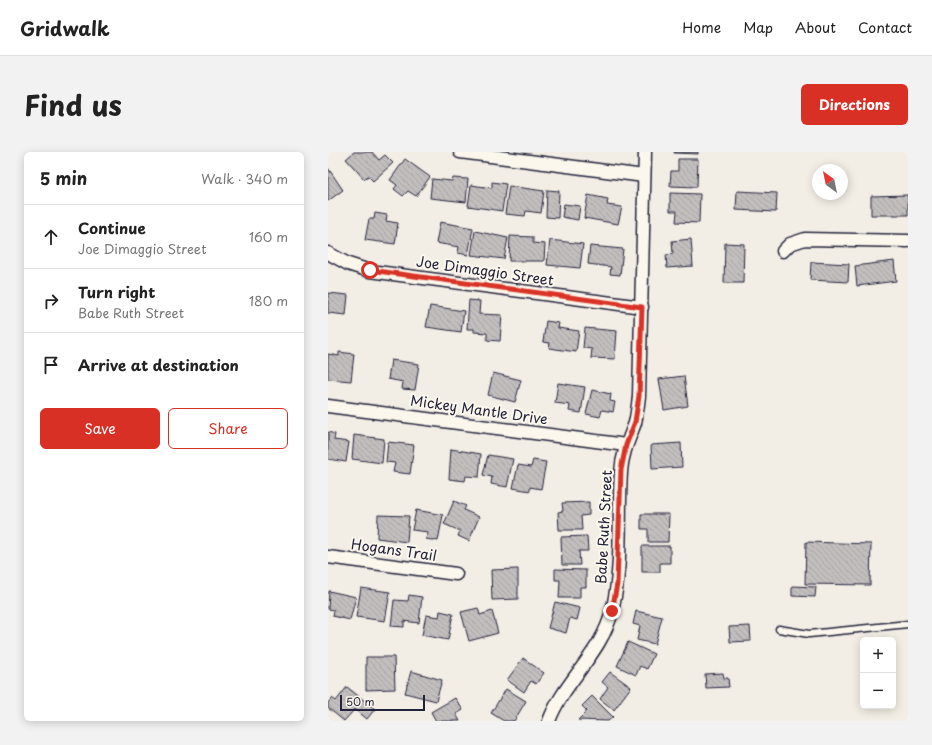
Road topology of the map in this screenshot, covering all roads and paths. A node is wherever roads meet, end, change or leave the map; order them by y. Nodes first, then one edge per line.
1 (460, 152) edge
2 (645, 152) edge
3 (644, 176) junction
4 (908, 241) edge
5 (783, 251) dead end
6 (328, 253) edge
7 (642, 307) junction
8 (328, 406) edge
9 (626, 445) junction
10 (328, 557) edge
11 (456, 574) dead end
12 (908, 624) edge
13 (779, 629) dead end
14 (549, 721) edge

1 - 3 street
2 - 3 street, Babe Ruth Street
3 - 7 street, Babe Ruth Street
4 - 5 street
6 - 7 street, Joe Dimaggio Street
7 - 9 street, Babe Ruth Street
8 - 9 street, Mickey Mantle Drive
9 - 14 street, Babe Ruth Street
10 - 11 street, Hogans Trail
12 - 13 lane

